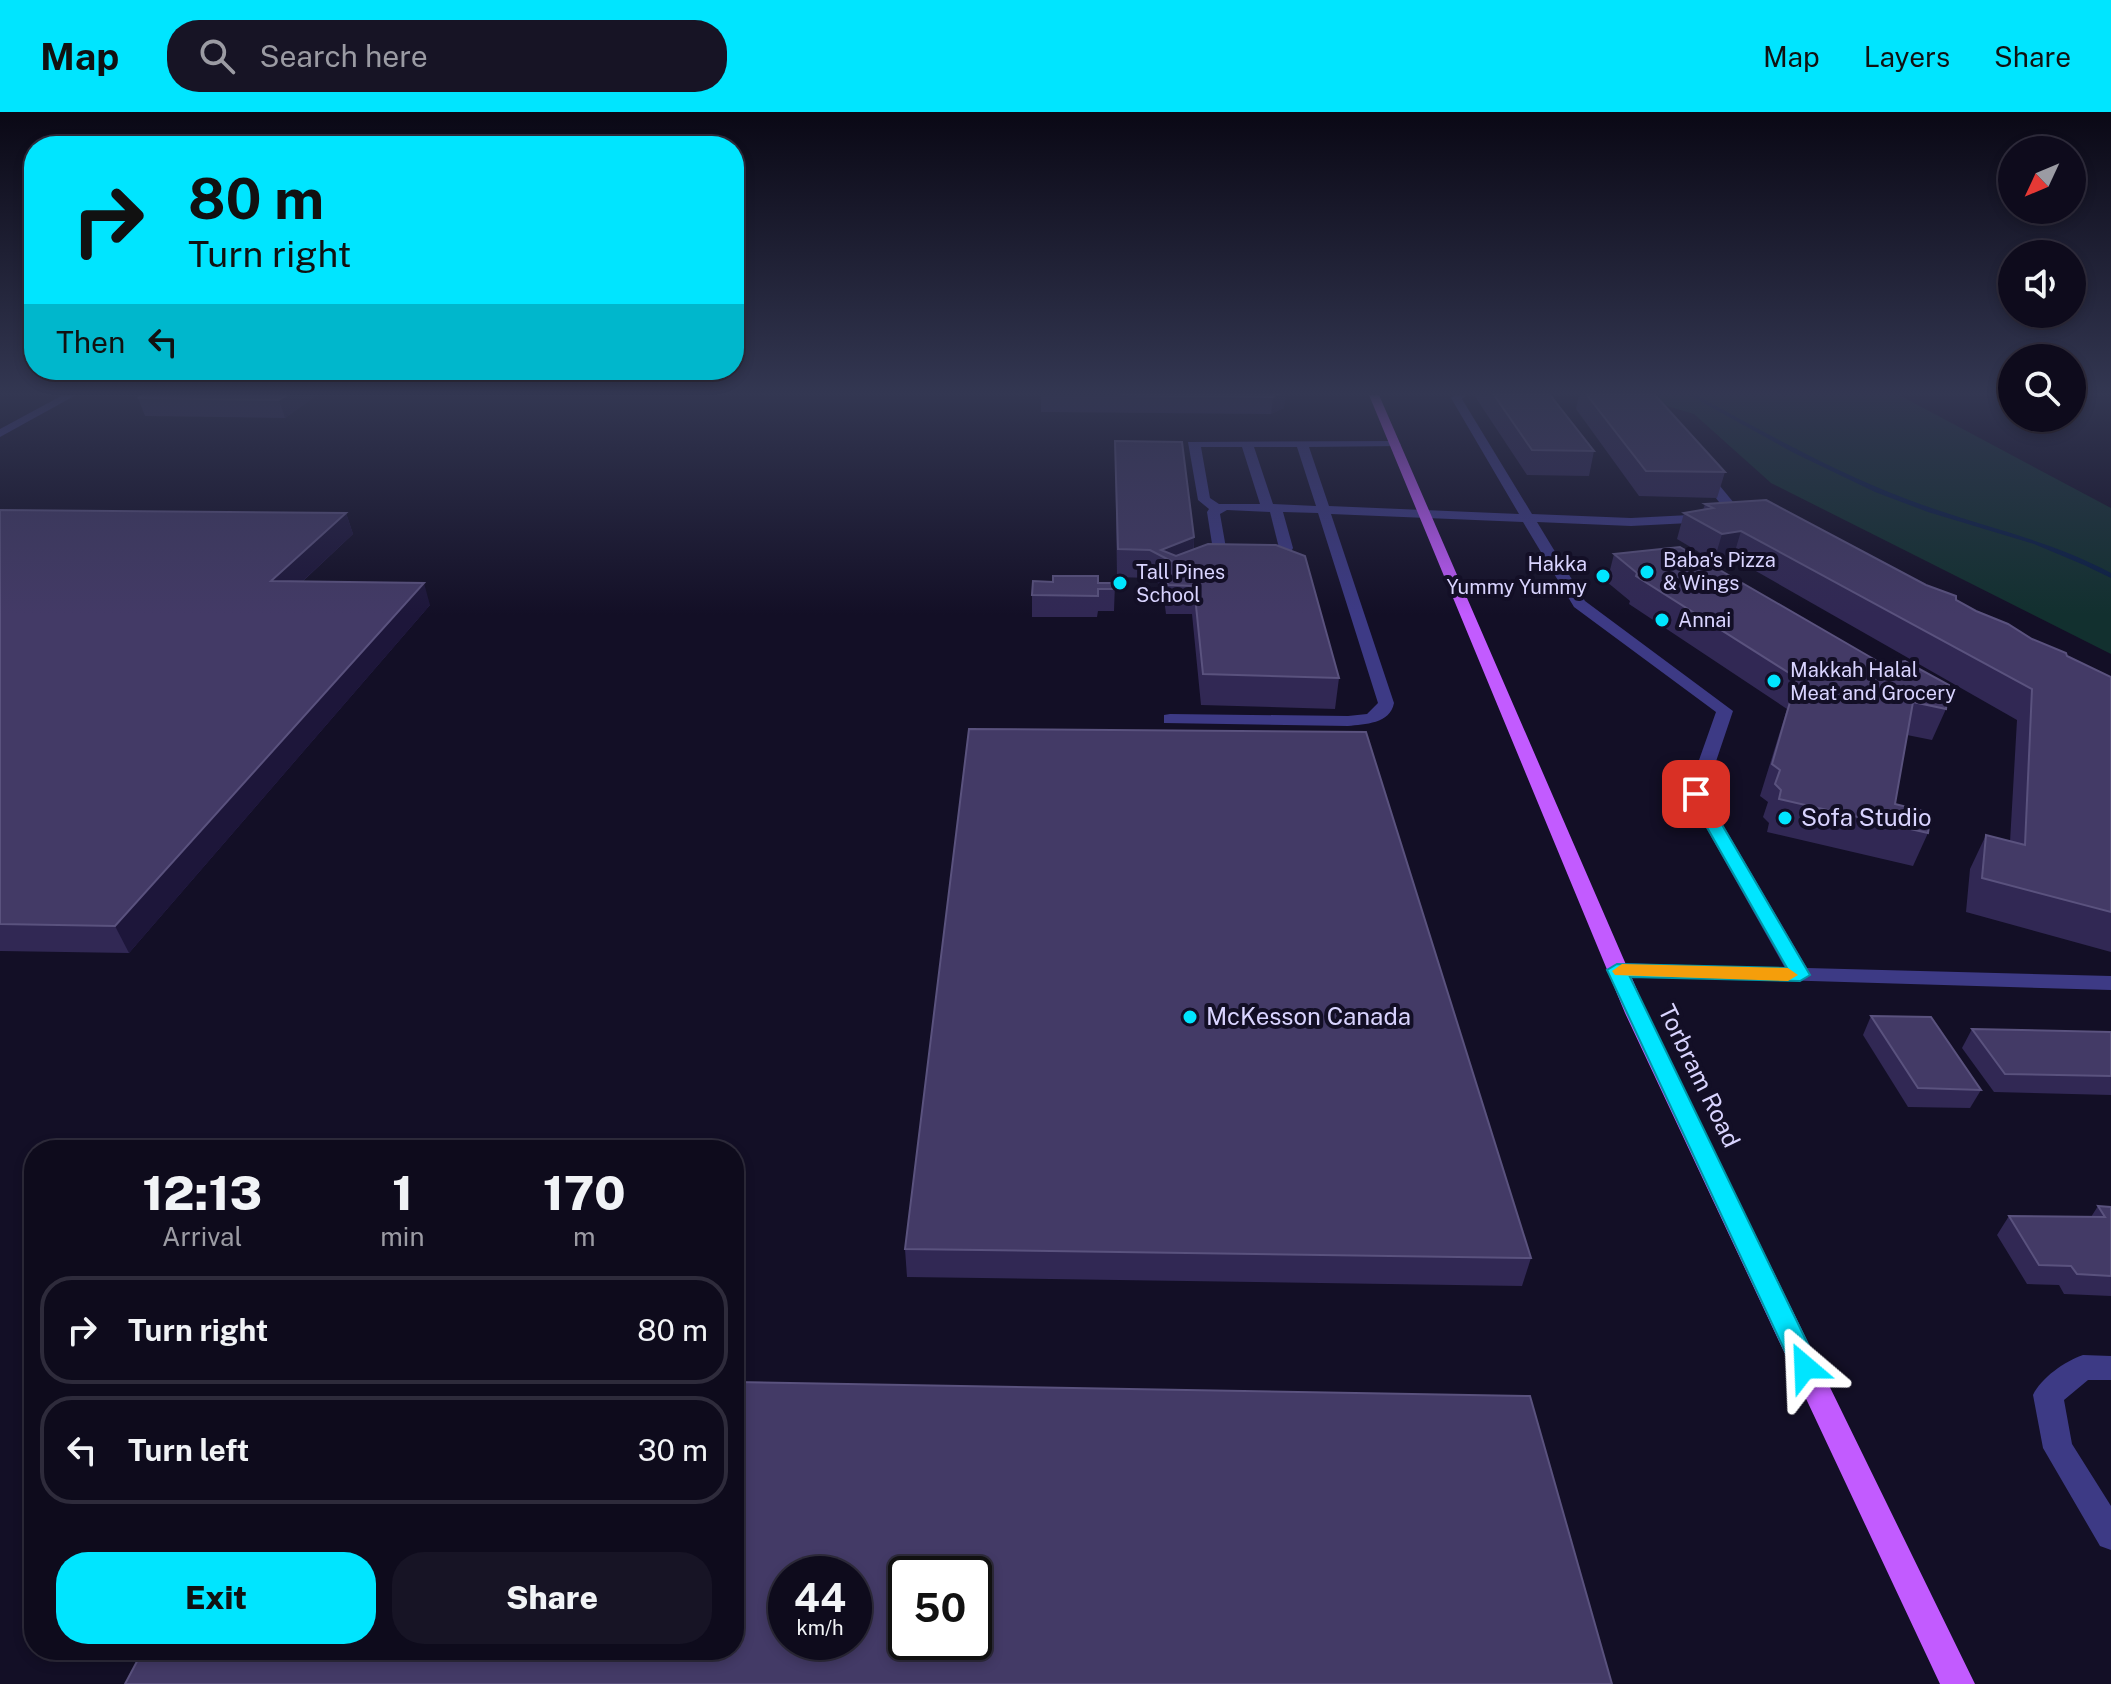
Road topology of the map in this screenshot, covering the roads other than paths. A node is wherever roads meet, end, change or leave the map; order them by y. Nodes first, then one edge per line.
1 (1200, 468) edge
2 (1256, 468) edge
3 (1310, 468) edge
4 (1405, 468) edge
5 (1499, 468) edge
6 (1700, 468) edge
7 (1216, 508) junction
8 (1272, 509) junction
9 (1325, 512) junction
10 (1424, 514) junction
11 (1530, 518) junction
12 (1170, 719) dead end
13 (1617, 970) junction
14 (1800, 975) junction
15 (2111, 983) edge
16 (2111, 1368) edge
17 (2111, 1535) edge
18 (1958, 1684) edge

1 - 7 street
2 - 8 street
3 - 9 street
4 - 10 main road, Torbram Road
5 - 11 street
6 - 11 street
7 - 8 street
7 - 8 street
8 - 9 street
9 - 10 street
9 - 12 street
10 - 11 street
10 - 13 main road, Torbram Road
11 - 14 street
13 - 14 street
13 - 18 main road, Torbram Road
14 - 15 street
16 - 17 street

